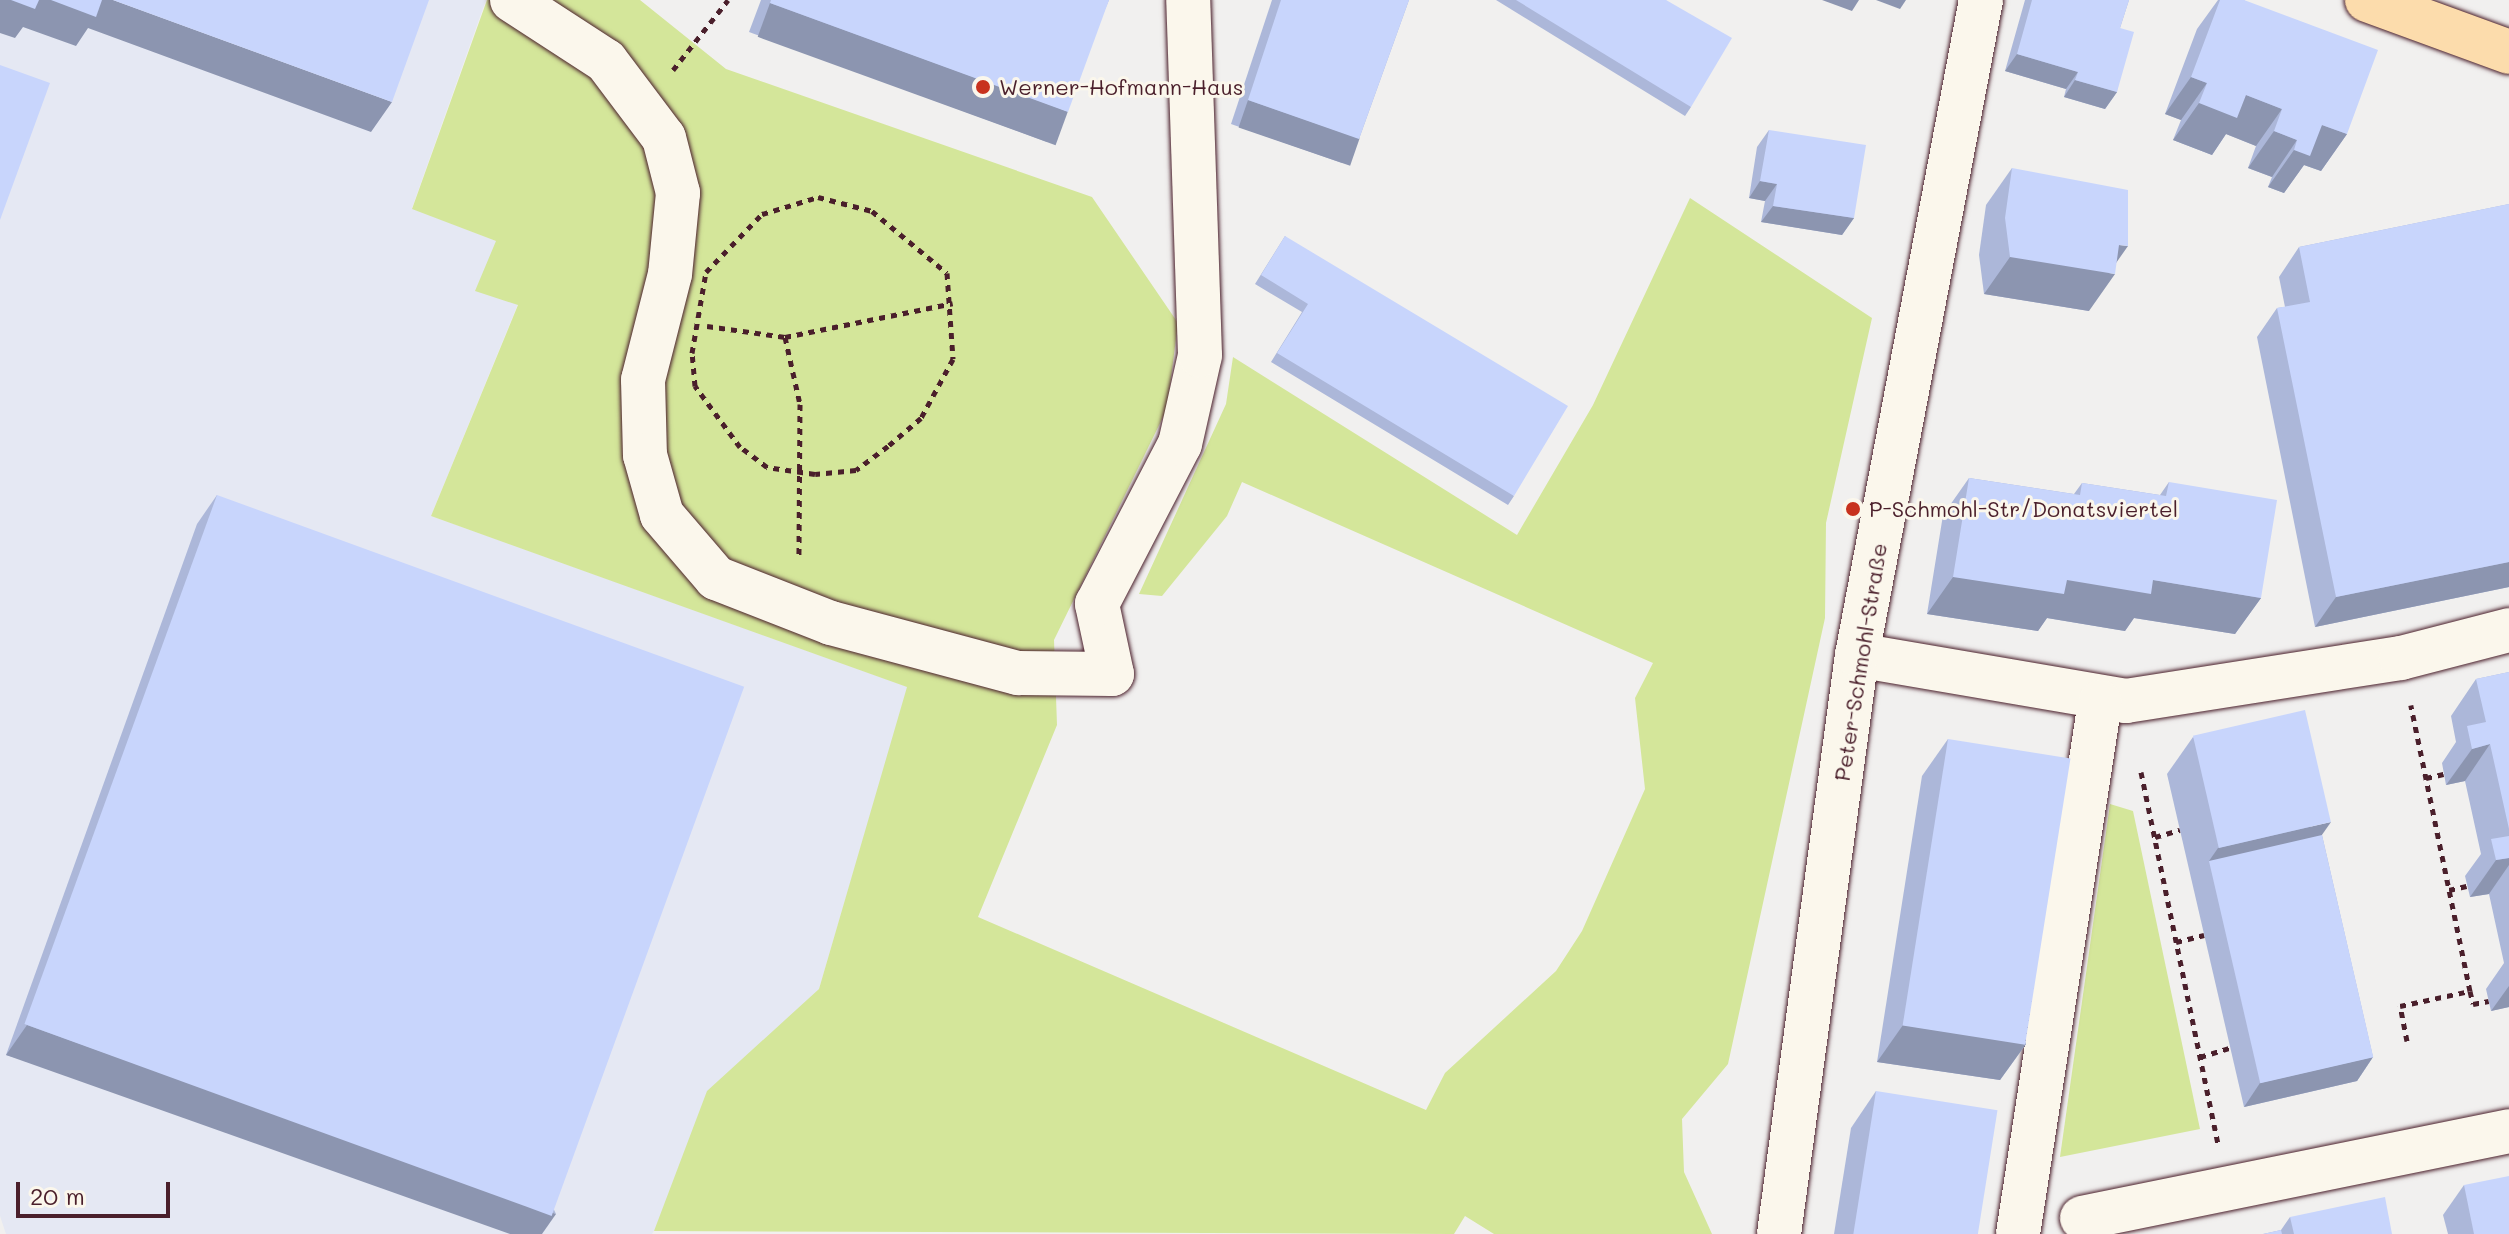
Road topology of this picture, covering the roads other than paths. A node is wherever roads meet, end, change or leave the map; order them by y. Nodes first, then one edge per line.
1 (512, 0) edge
2 (1188, 0) edge
3 (1981, 0) edge
4 (2367, 0) edge
5 (2509, 52) edge
6 (2509, 630) edge
7 (1857, 655) junction
8 (2113, 701) junction
9 (2509, 1131) edge
10 (2082, 1218) dead end
11 (1779, 1234) edge
12 (2018, 1234) edge

1 - 2 street
3 - 7 street, Peter-Schmohl-Straße
4 - 5 main road
6 - 8 street
7 - 8 street
7 - 11 street, Peter-Schmohl-Straße
8 - 12 street
9 - 10 street

